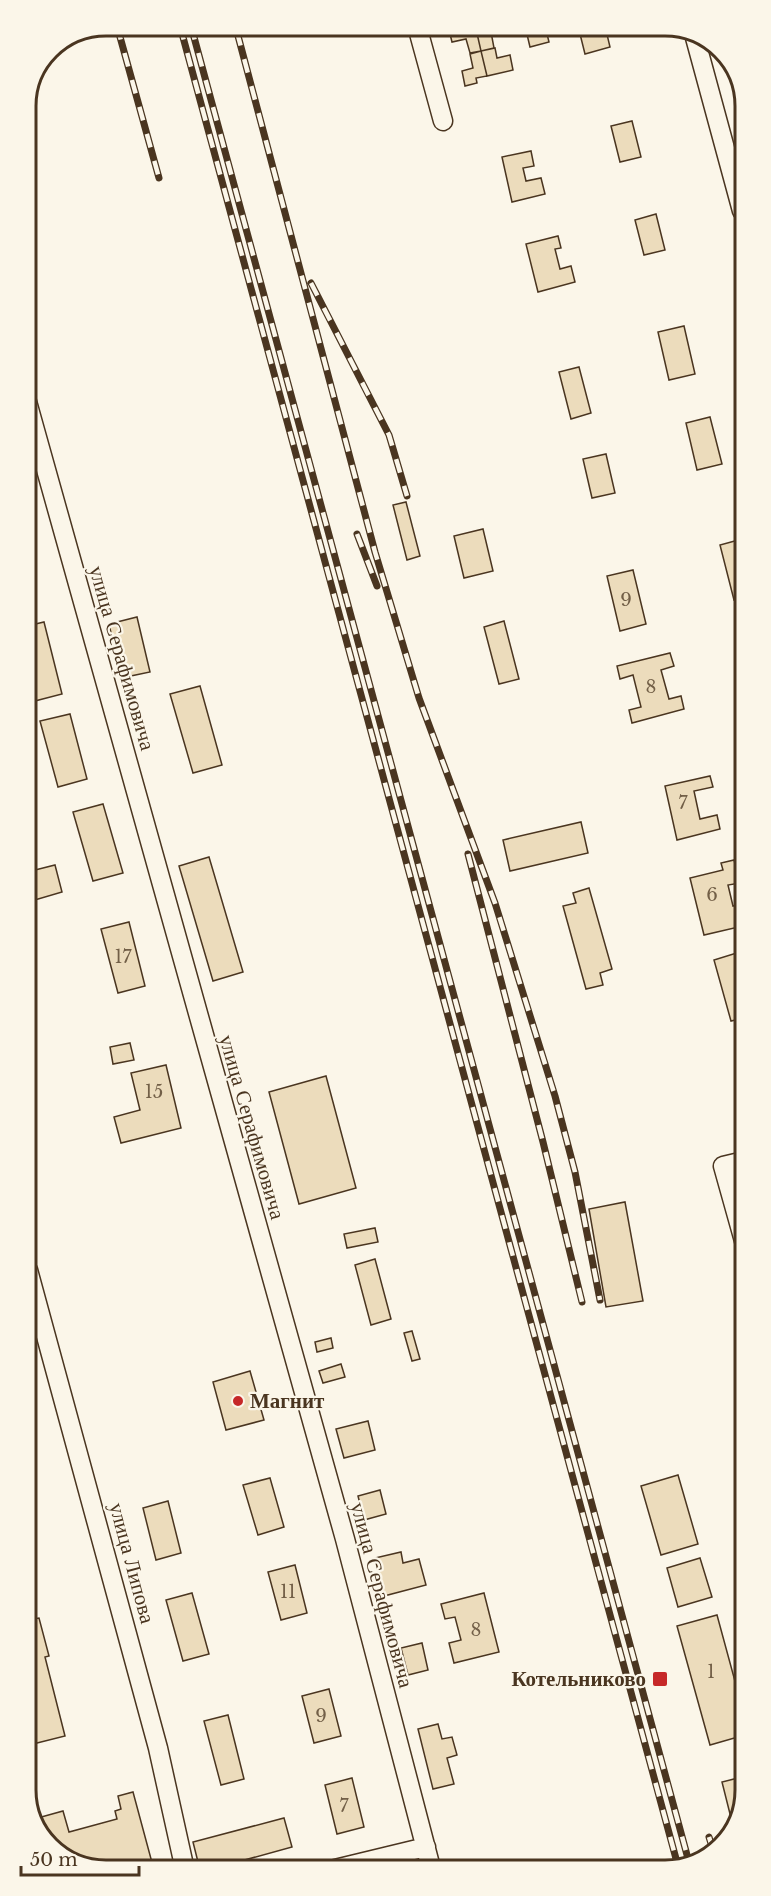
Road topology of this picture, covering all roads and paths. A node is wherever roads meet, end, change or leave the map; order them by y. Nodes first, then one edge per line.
1 (420, 36) edge
2 (697, 43) edge
3 (442, 121) dead end
4 (735, 185) edge
5 (36, 434) edge
6 (735, 1163) edge
7 (735, 1209) edge
8 (36, 1299) edge
9 (426, 1847) junction
10 (183, 1860) edge
11 (372, 1860) edge
12 (429, 1860) edge

1 - 3 street
2 - 4 street
5 - 9 street, улица Серафимовича
6 - 7 street
8 - 10 street, улица Липова
9 - 11 street
9 - 12 street, улица Серафимовича

